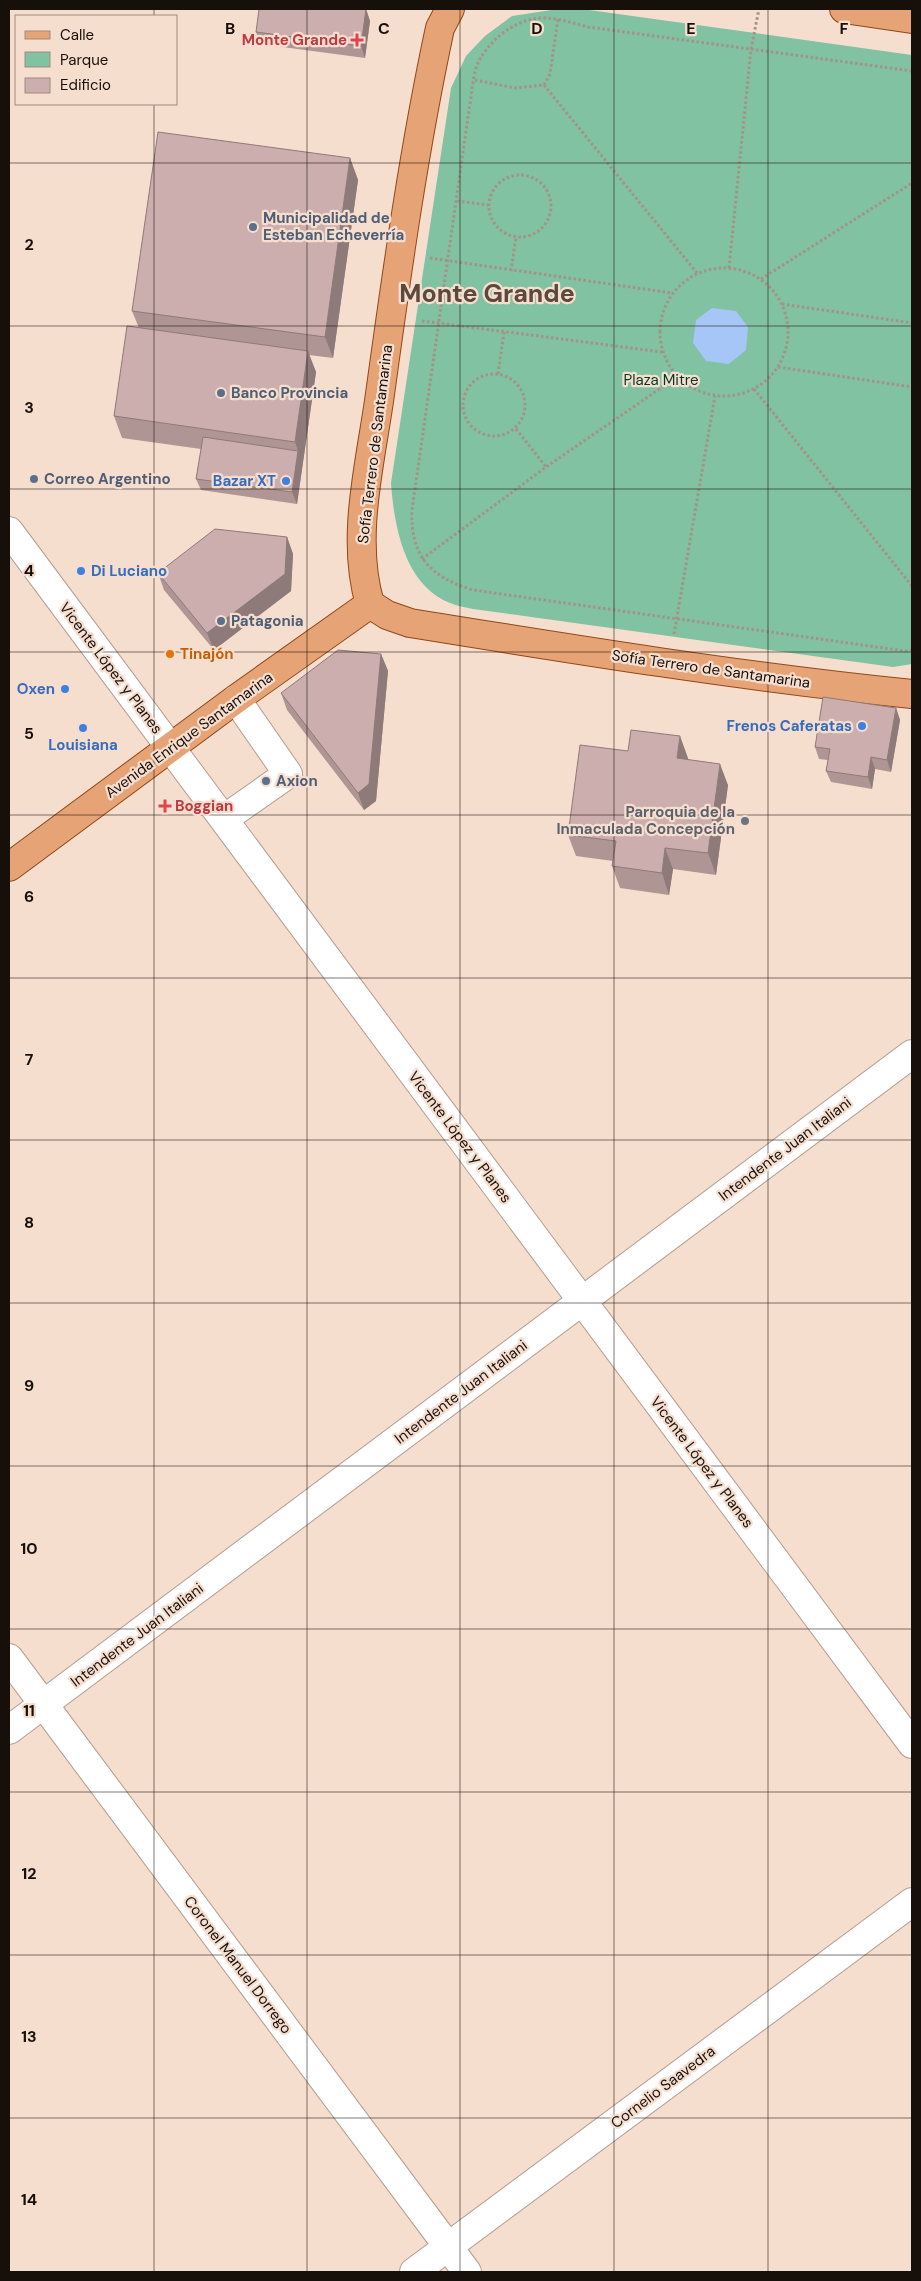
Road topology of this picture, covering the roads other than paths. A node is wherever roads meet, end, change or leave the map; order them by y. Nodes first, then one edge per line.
1 (450, 9) edge
2 (844, 9) edge
3 (912, 18) edge
4 (9, 531) edge
5 (370, 604) junction
6 (912, 694) edge
7 (236, 699) junction
8 (170, 748) junction
9 (224, 819) junction
10 (9, 867) edge
11 (912, 1054) edge
12 (582, 1301) junction
13 (9, 1658) edge
14 (43, 1705) junction
15 (9, 1730) edge
16 (912, 1744) edge
17 (912, 1902) edge
18 (448, 2247) junction
19 (414, 2272) edge
20 (467, 2272) edge

1 - 5 main road, Sofía Terrero de Santamarina
2 - 3 main road
4 - 8 street, Vicente López y Planes
5 - 6 main road, Sofía Terrero de Santamarina
5 - 7 main road, Avenida Enrique Santamarina
7 - 8 main road, Avenida Enrique Santamarina
7 - 9 street
8 - 9 street, Vicente López y Planes
8 - 10 main road, Avenida Enrique Santamarina
9 - 12 street, Vicente López y Planes
11 - 12 street, Intendente Juan Italiani
12 - 14 street, Intendente Juan Italiani
12 - 16 street, Vicente López y Planes
13 - 14 street, Coronel Manuel Dorrego
14 - 15 street, Intendente Juan Italiani
14 - 18 street, Coronel Manuel Dorrego
17 - 18 street, Cornelio Saavedra
18 - 19 street, Cornelio Saavedra
18 - 20 street, Coronel Manuel Dorrego

